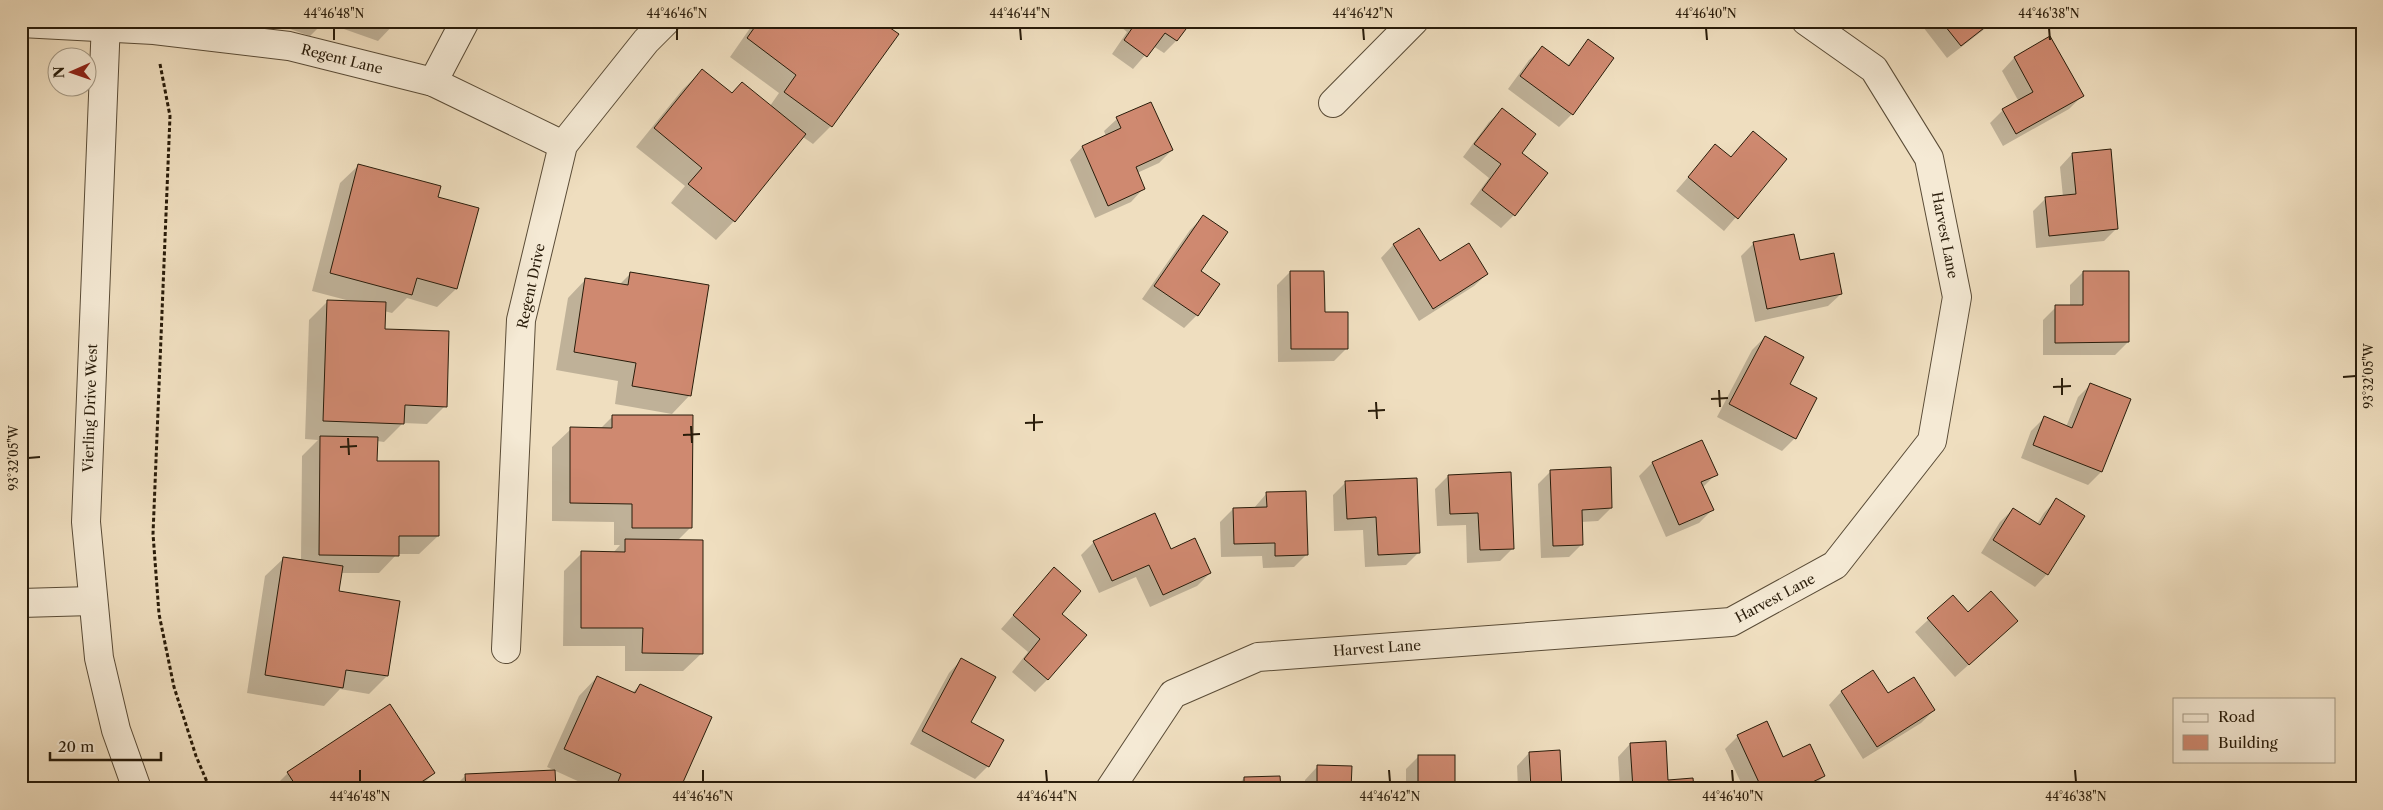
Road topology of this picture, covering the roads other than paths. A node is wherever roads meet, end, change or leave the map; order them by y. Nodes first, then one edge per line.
1 (465, 21) edge
2 (666, 21) edge
3 (1414, 21) edge
4 (1806, 21) edge
5 (21, 23) edge
6 (106, 24) edge
7 (433, 82) junction
8 (1333, 103) dead end
9 (564, 145) junction
10 (92, 602) junction
11 (21, 603) edge
12 (506, 650) dead end
13 (137, 789) edge
14 (1110, 789) edge

1 - 7 street
2 - 9 street, Regent Drive
3 - 8 street
4 - 14 street, Harvest Lane
5 - 6 street, Regent Lane
6 - 7 street, Regent Lane
6 - 10 street, Vierling Drive West
7 - 9 street, Regent Lane
9 - 12 street, Regent Drive
10 - 11 street
10 - 13 street, Vierling Drive West

